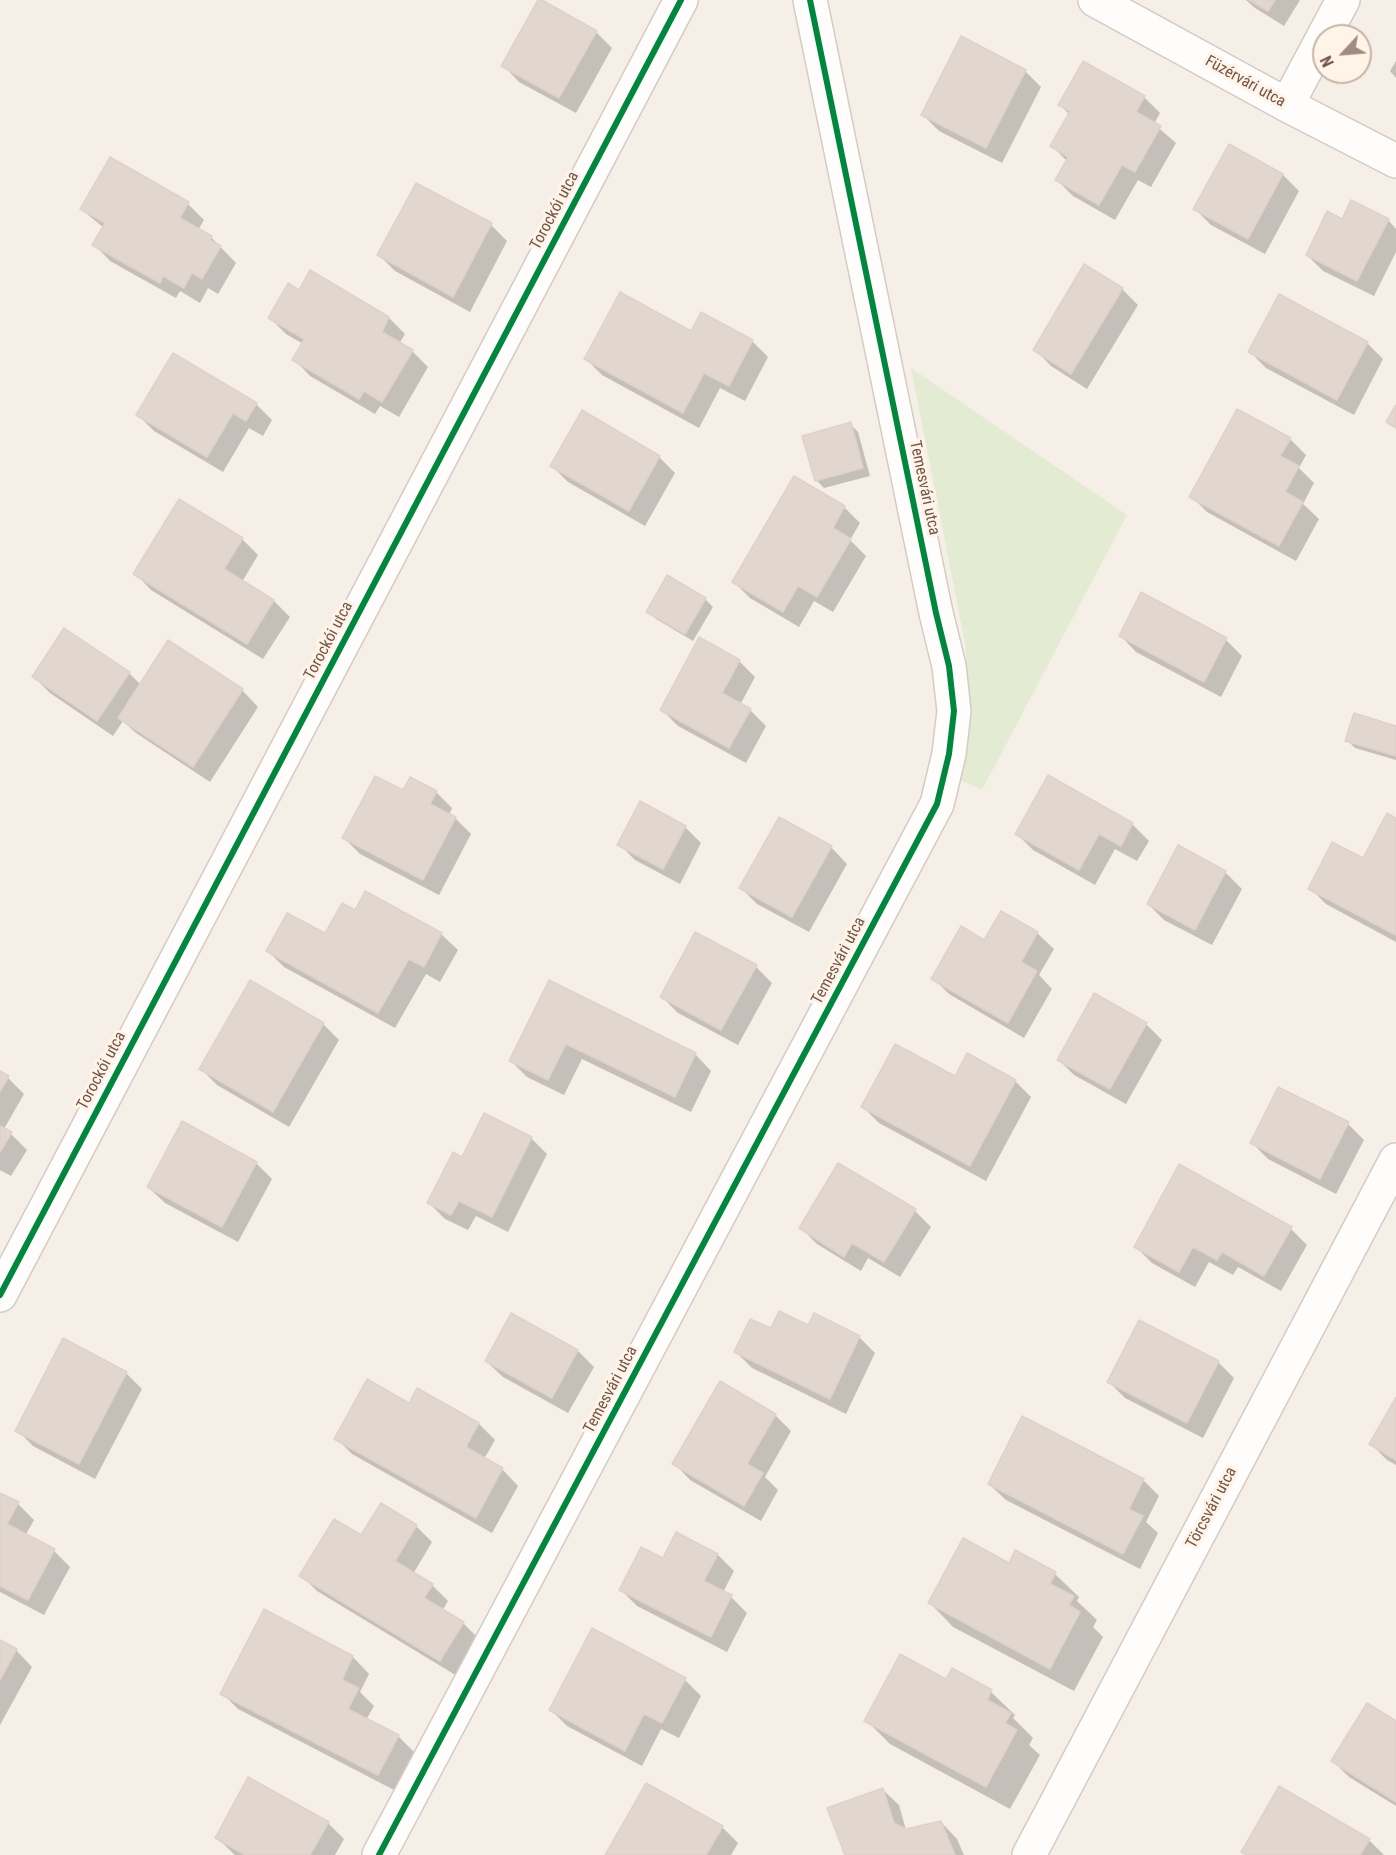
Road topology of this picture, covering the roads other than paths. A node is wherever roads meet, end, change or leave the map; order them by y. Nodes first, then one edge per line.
1 (681, 0) edge
2 (810, 0) edge
3 (1095, 0) edge
4 (1343, 0) edge
5 (1287, 105) junction
6 (1396, 161) edge
7 (1396, 1160) edge
8 (0, 1295) edge
9 (379, 1855) edge
10 (1029, 1855) edge

1 - 8 street, Torockói utca
2 - 9 street, Temesvári utca
3 - 5 street, Füzérvári utca
4 - 5 street
5 - 6 street, Füzérvári utca
7 - 10 street, Törcsvári utca

